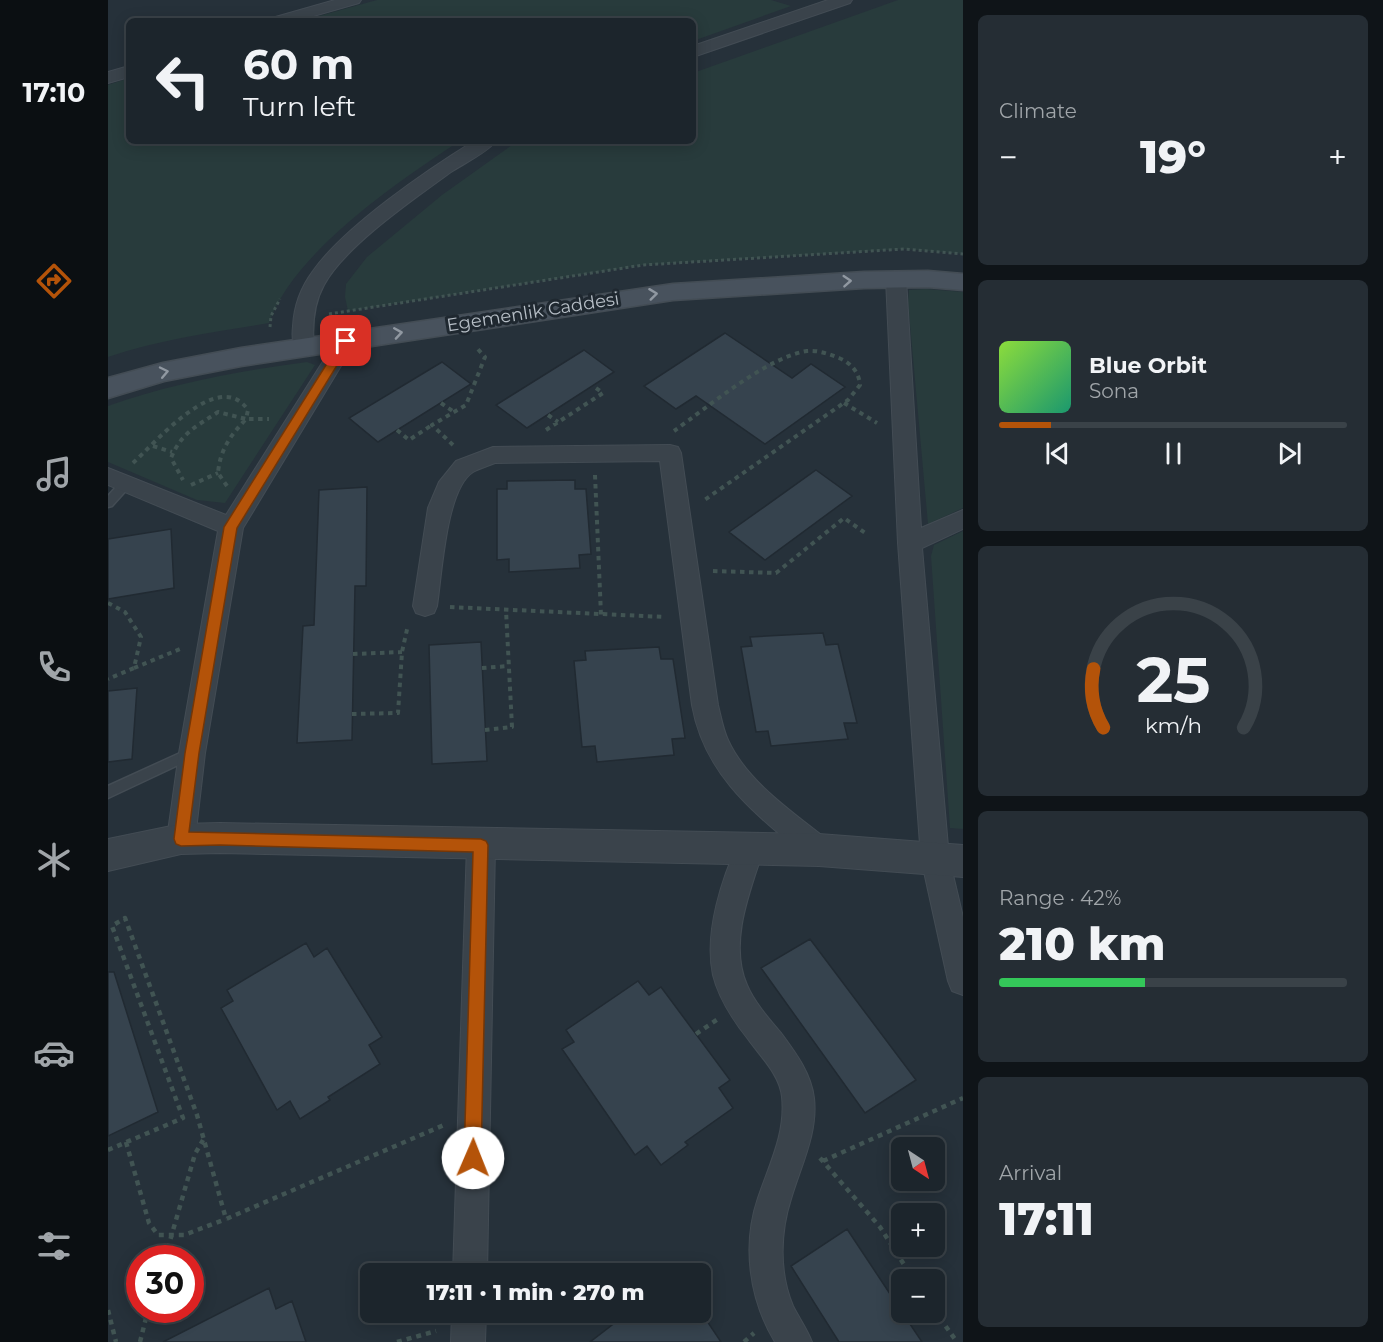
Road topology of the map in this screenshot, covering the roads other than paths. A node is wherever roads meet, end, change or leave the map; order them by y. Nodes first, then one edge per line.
1 (283, 0) edge
2 (353, 0) edge
3 (795, 0) edge
4 (844, 0) edge
5 (825, 7) junction
6 (297, 15) junction
7 (288, 18) edge
8 (696, 51) edge
9 (126, 72) edge
10 (108, 78) edge
11 (482, 144) edge
12 (963, 264) edge
13 (896, 279) junction
14 (963, 282) edge
15 (303, 337) junction
16 (346, 341) junction
17 (108, 368) edge
18 (108, 388) edge
19 (116, 479) edge
20 (108, 503) edge
21 (963, 519) edge
22 (231, 527) junction
23 (910, 543) junction
24 (425, 606) road end
25 (192, 753) junction
26 (108, 792) edge
27 (181, 839) junction
28 (481, 845) junction
29 (750, 848) junction
30 (819, 850) junction
31 (108, 855) edge
32 (949, 859) edge
33 (963, 981) edge
34 (470, 1263) edge
35 (795, 1342) edge

1 - 6 street
2 - 6 street
3 - 5 street
4 - 5 street
5 - 8 street
6 - 7 street
9 - 10 street
11 - 15 street
12 - 15 main road, Egemenlik Caddesi
13 - 14 main road, Egemenlik Caddesi
16 -> 13 main road, Egemenlik Caddesi
13 - 23 street
15 - 16 main road, Egemenlik Caddesi
15 - 17 main road, Egemenlik Caddesi
18 -> 15 main road, Egemenlik Caddesi
16 - 22 street
19 - 20 lane
19 - 22 street
21 - 23 street
22 - 25 street
23 - 32 street
24 - 30 street
25 - 26 lane
25 - 27 street
27 - 28 street
27 - 31 street
28 - 29 street
28 - 34 street
29 - 30 street
29 - 35 street
30 - 32 street
32 - 33 street

